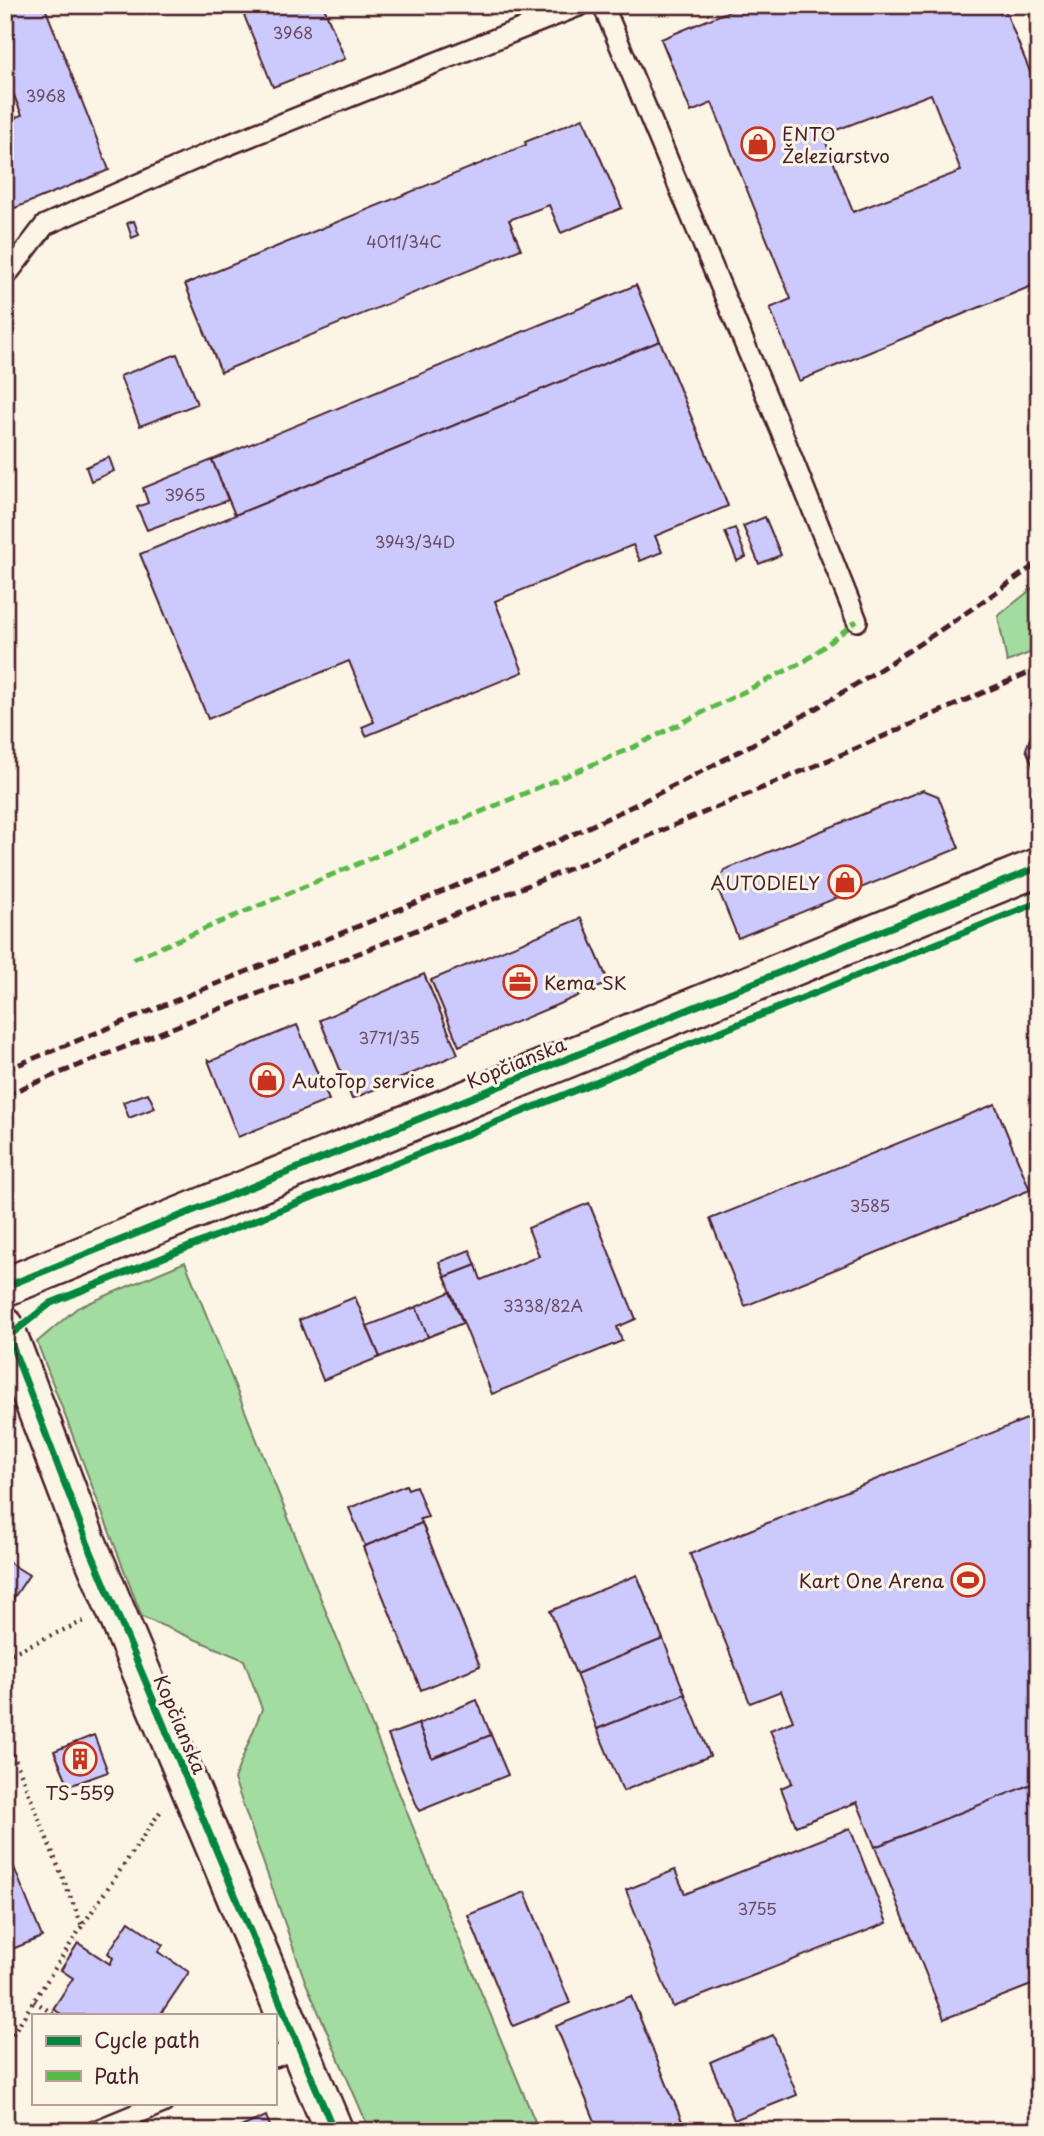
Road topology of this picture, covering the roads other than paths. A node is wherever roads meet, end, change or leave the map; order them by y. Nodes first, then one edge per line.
1 (581, 5) edge
2 (603, 5) edge
3 (5, 277) edge
4 (857, 621) dead end
5 (1039, 867) edge
6 (5, 1287) edge
7 (5, 1327) edge
8 (272, 2014) edge
9 (276, 2024) edge
10 (287, 2052) edge
11 (161, 2104) edge
12 (95, 2131) edge
13 (334, 2131) edge

1 - 3 lane
2 - 4 lane
5 - 6 street, Kopčianska
7 - 8 street, Kopčianska
9 - 10 street, Kopčianska
10 - 13 street, Kopčianska
11 - 12 lane

